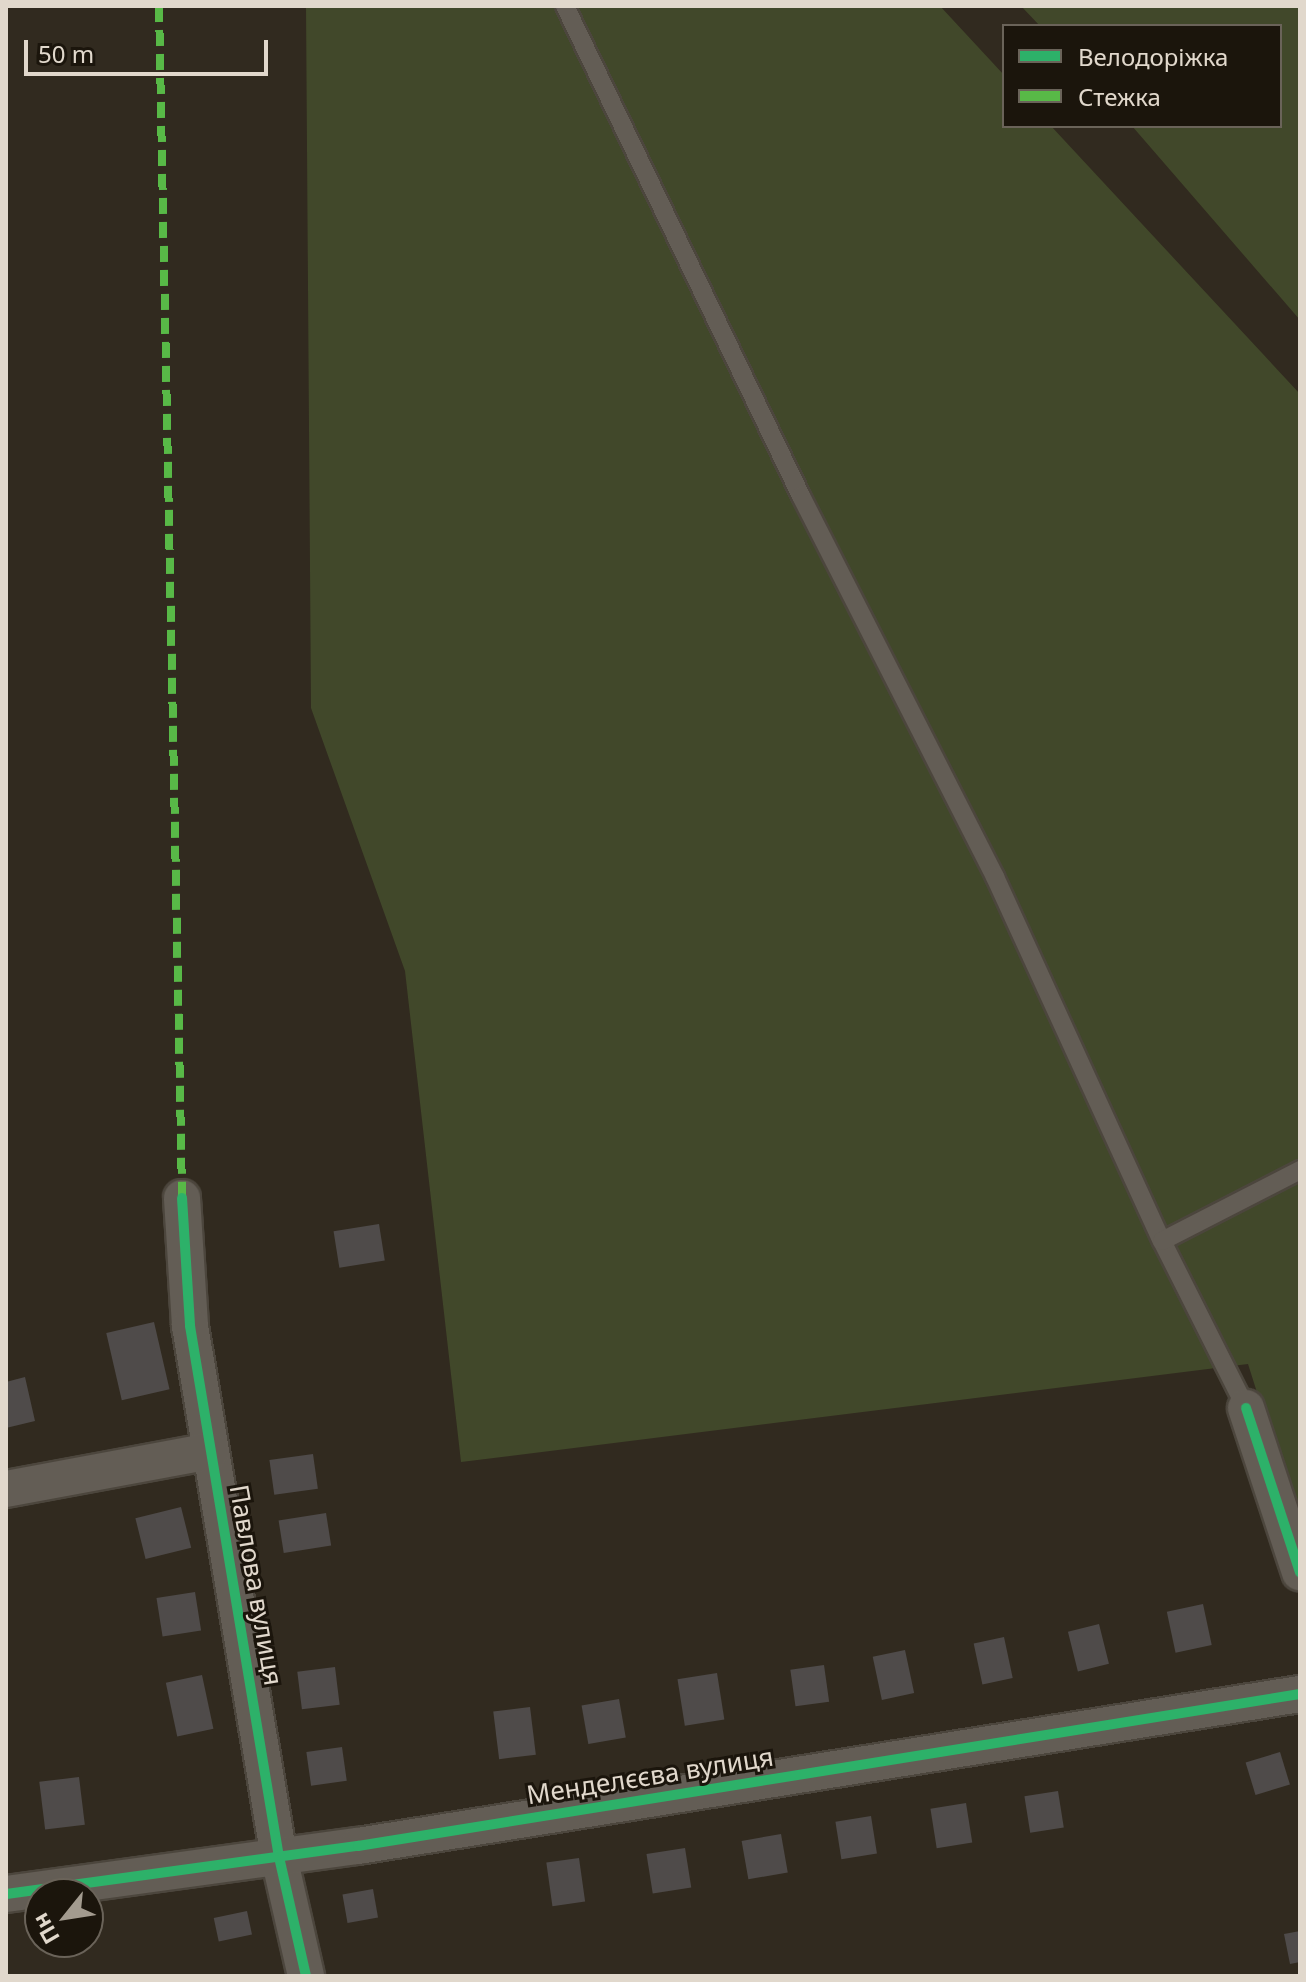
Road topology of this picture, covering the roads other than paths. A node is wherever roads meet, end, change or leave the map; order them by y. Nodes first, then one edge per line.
1 (565, 6) edge
2 (1300, 1170) edge
3 (182, 1198) dead end
4 (1162, 1241) junction
5 (1246, 1408) joint
6 (211, 1451) junction
7 (6, 1489) edge
8 (1300, 1572) edge
9 (1300, 1694) edge
10 (279, 1857) junction
11 (6, 1894) edge
12 (306, 1976) edge

1 - 4 lane
2 - 4 lane
3 - 6 street, Павлова вулиця
4 - 5 lane
5 - 8 street
6 - 7 street
6 - 10 street, Павлова вулиця
9 - 10 street, Менделєєва вулиця
10 - 11 street, Менделєєва вулиця
10 - 12 street, Павлова вулиця

